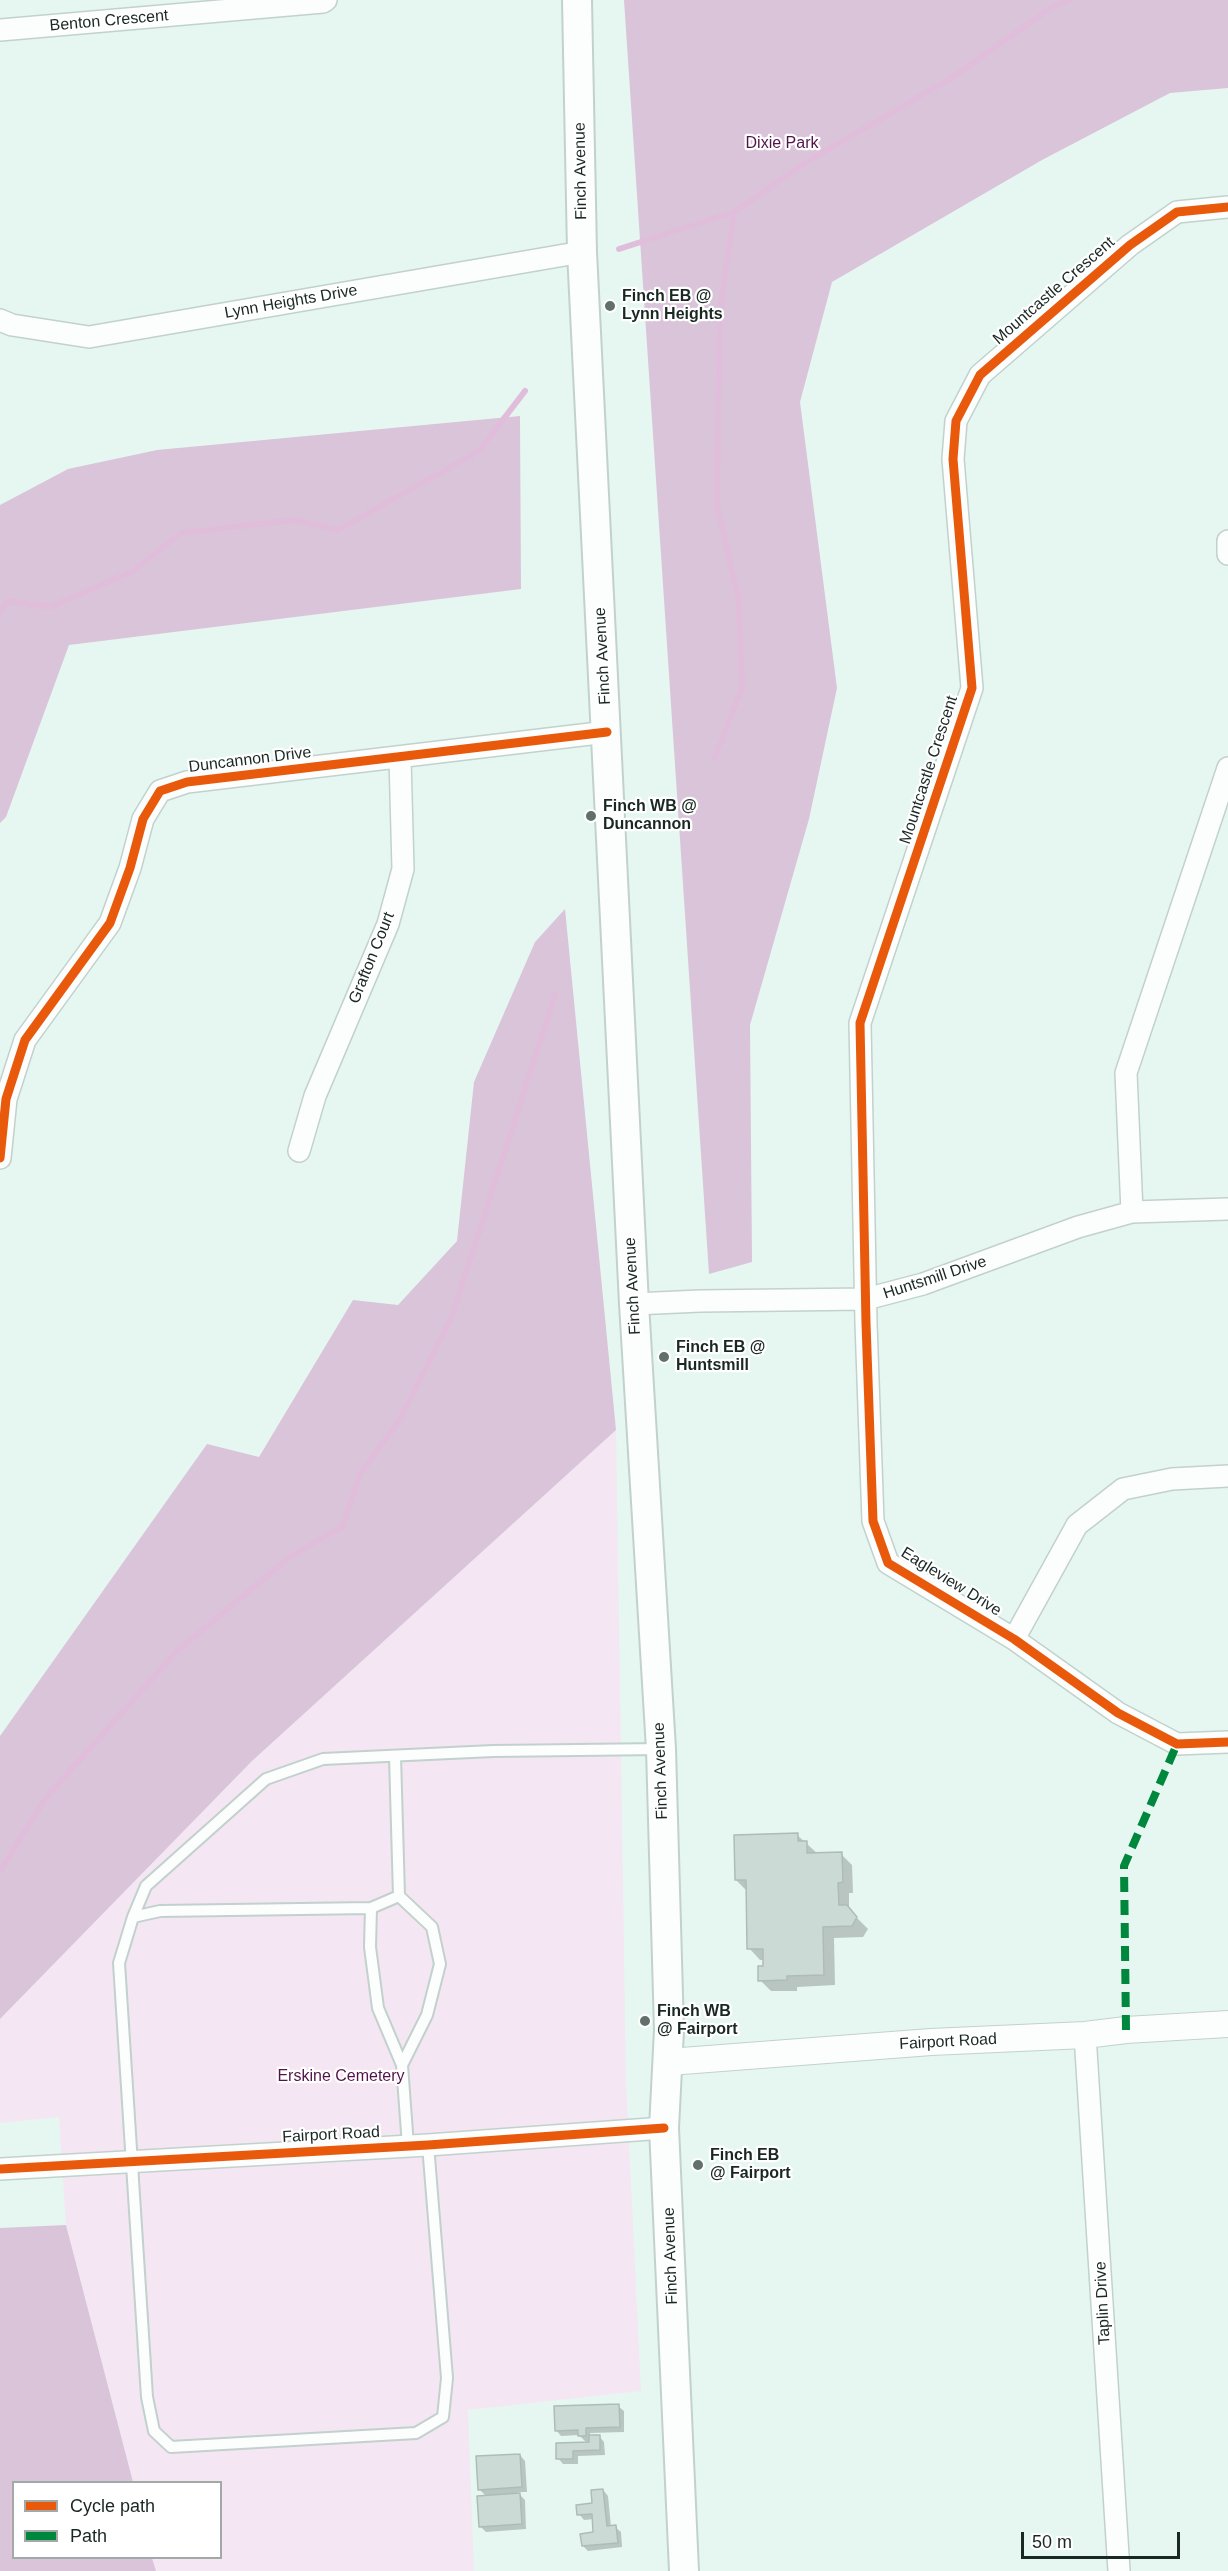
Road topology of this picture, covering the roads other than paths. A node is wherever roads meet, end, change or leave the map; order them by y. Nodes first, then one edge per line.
1 (326, 0) edge
2 (577, 0) edge
3 (0, 30) edge
4 (1228, 207) edge
5 (582, 252) junction
6 (0, 320) edge
7 (1228, 541) edge
8 (1228, 554) edge
9 (607, 732) junction
10 (400, 758) junction
11 (1228, 768) edge
12 (299, 1151) dead end
13 (0, 1158) edge
14 (1228, 1209) edge
15 (1132, 1212) junction
16 (866, 1299) junction
17 (634, 1304) junction
18 (1228, 1476) edge
19 (1014, 1639) junction
20 (1228, 1742) edge
21 (662, 1749) junction
22 (395, 1756) junction
23 (399, 1896) junction
24 (371, 1908) junction
25 (133, 1917) junction
26 (1228, 2024) edge
27 (1085, 2035) junction
28 (669, 2062) junction
29 (402, 2065) junction
30 (664, 2128) junction
31 (418, 2146) junction
32 (134, 2162) junction
33 (0, 2169) edge
34 (684, 2571) edge
35 (1119, 2571) edge

1 - 3 street, Benton Crescent
2 - 5 main road, Finch Avenue
4 - 16 street, Mountcastle Crescent
5 - 6 street, Lynn Heights Drive
5 - 9 main road, Finch Avenue
7 - 8 street
9 - 10 street, Duncannon Drive
9 - 17 main road, Finch Avenue
10 - 12 street, Grafton Court
10 - 13 street, Duncannon Drive
11 - 15 street
14 - 15 street, Huntsmill Drive
15 - 16 street, Huntsmill Drive
16 - 17 street, Huntsmill Drive
16 - 19 street, Eagleview Drive
17 - 21 main road, Finch Avenue
18 - 19 street
19 - 20 street, Eagleview Drive
21 - 22 lane
21 - 28 main road, Finch Avenue
22 - 23 lane
22 - 25 lane
23 - 24 lane
23 - 29 lane
24 - 25 lane
24 - 29 lane
25 - 32 lane
26 - 27 street, Fairport Road
27 - 28 street, Fairport Road
27 - 35 street, Taplin Drive
28 - 30 main road, Finch Avenue
29 - 31 lane
30 - 31 street, Fairport Road
30 - 34 main road, Finch Avenue
31 - 32 street, Fairport Road
31 - 32 lane
32 - 33 street, Fairport Road

